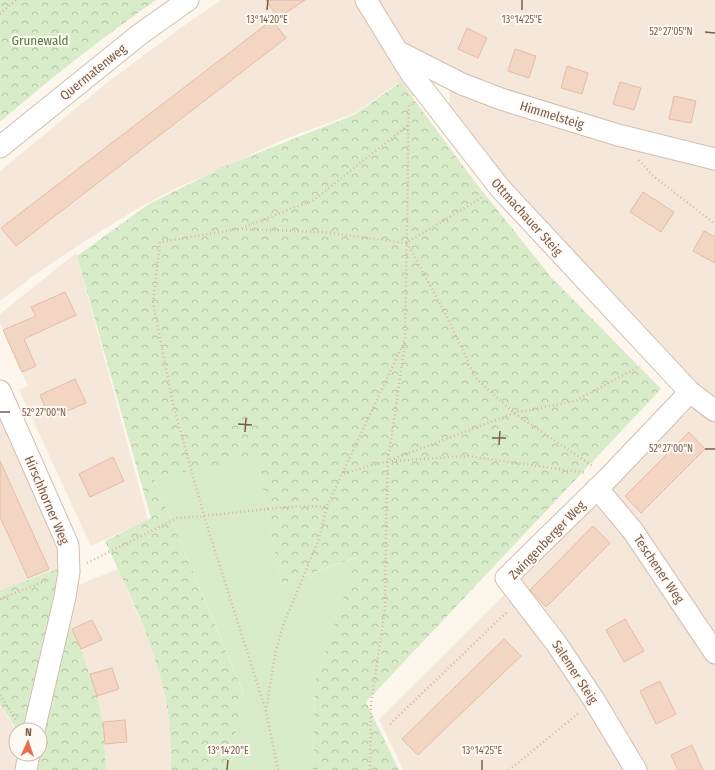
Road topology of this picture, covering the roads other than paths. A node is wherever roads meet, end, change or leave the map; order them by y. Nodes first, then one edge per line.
1 (188, 0) edge
2 (366, 0) edge
3 (397, 51) junction
4 (0, 147) edge
5 (715, 159) edge
6 (0, 391) edge
7 (690, 392) junction
8 (715, 411) edge
9 (715, 427) edge
10 (603, 483) junction
11 (506, 578) joint
12 (715, 653) edge
13 (28, 722) edge
14 (636, 770) edge

1 - 4 street, Quermatenweg
2 - 3 street, Ottmachauer Steig
3 - 5 street, Himmelsteig
3 - 7 street, Ottmachauer Steig
6 - 13 street, Hirschhorner Weg
7 - 8 street, Ottmachauer Steig
7 - 9 street
7 - 10 street, Zwingenberger Weg
10 - 11 street, Zwingenberger Weg
10 - 12 street, Teschener Weg
11 - 14 street, Salemer Steig

